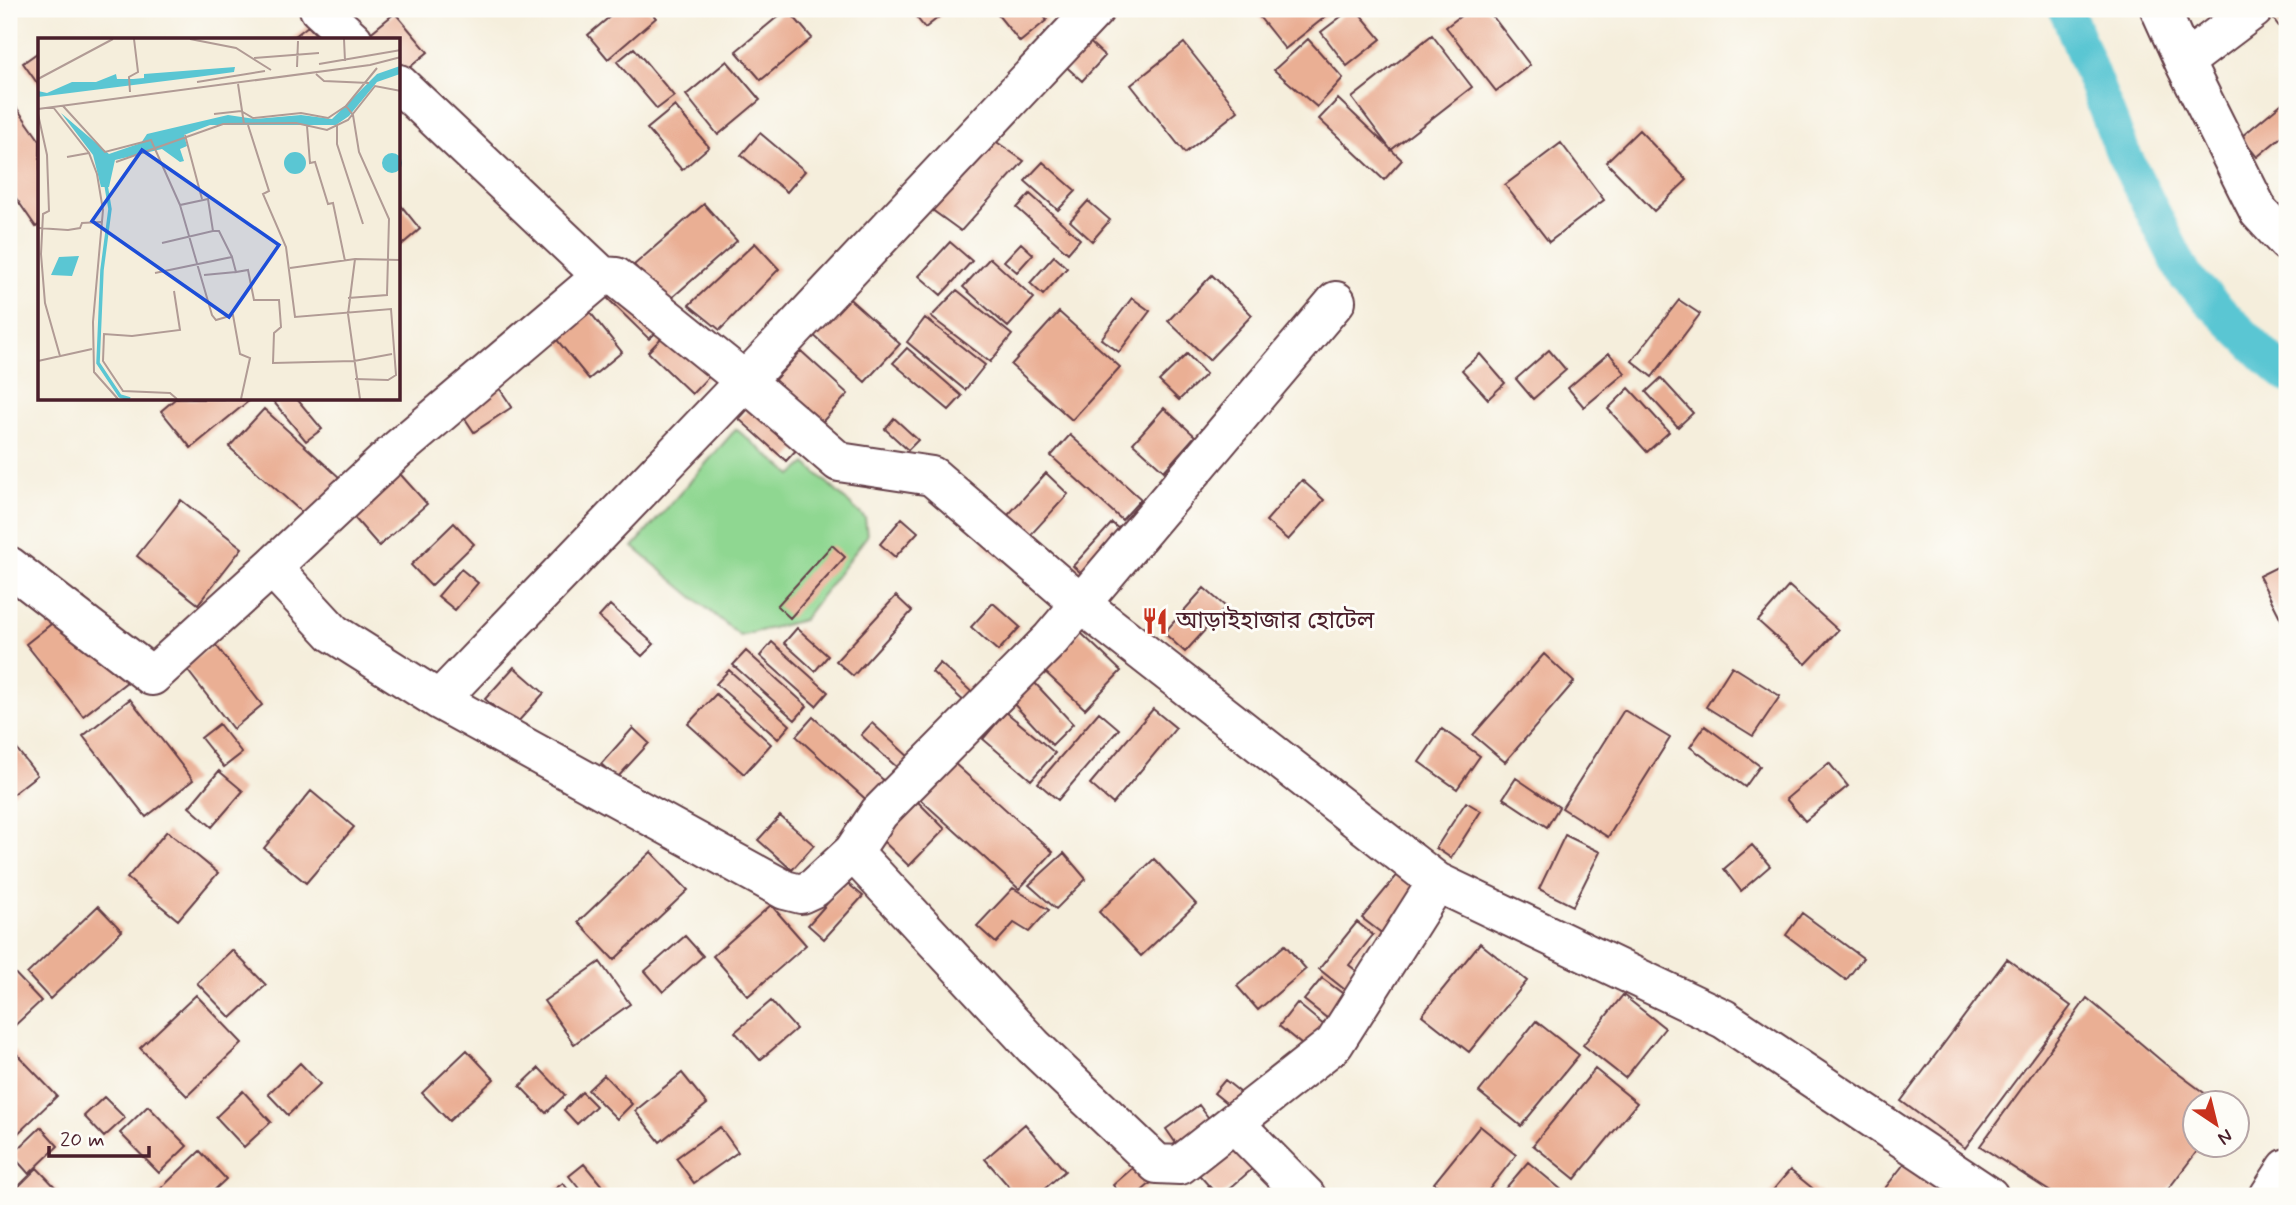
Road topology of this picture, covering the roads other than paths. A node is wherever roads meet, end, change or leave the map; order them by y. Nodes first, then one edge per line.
1 (319, 9) edge
2 (1095, 9) edge
3 (2160, 9) edge
4 (2254, 9) edge
5 (351, 38) edge
6 (2183, 62) junction
7 (401, 86) edge
8 (2287, 242) edge
9 (602, 276) junction
10 (1336, 301) dead end
11 (746, 381) junction
12 (9, 566) edge
13 (272, 567) junction
14 (1081, 604) junction
15 (439, 700) junction
16 (853, 852) junction
17 (1437, 882) junction
18 (1234, 1123) junction
19 (2287, 1168) edge
20 (1306, 1196) edge
21 (1989, 1196) edge
22 (2269, 1196) edge

1 - 5 street
2 - 11 street
3 - 6 street
4 - 6 street
6 - 8 street
7 - 9 street
9 - 11 street
9 - 13 street
10 - 14 street
11 - 14 street
11 - 15 street
12 - 13 street
13 - 15 street
14 - 16 street
14 - 17 street
15 - 16 street
16 - 18 street
17 - 18 street
17 - 21 street
18 - 20 street
19 - 22 street

